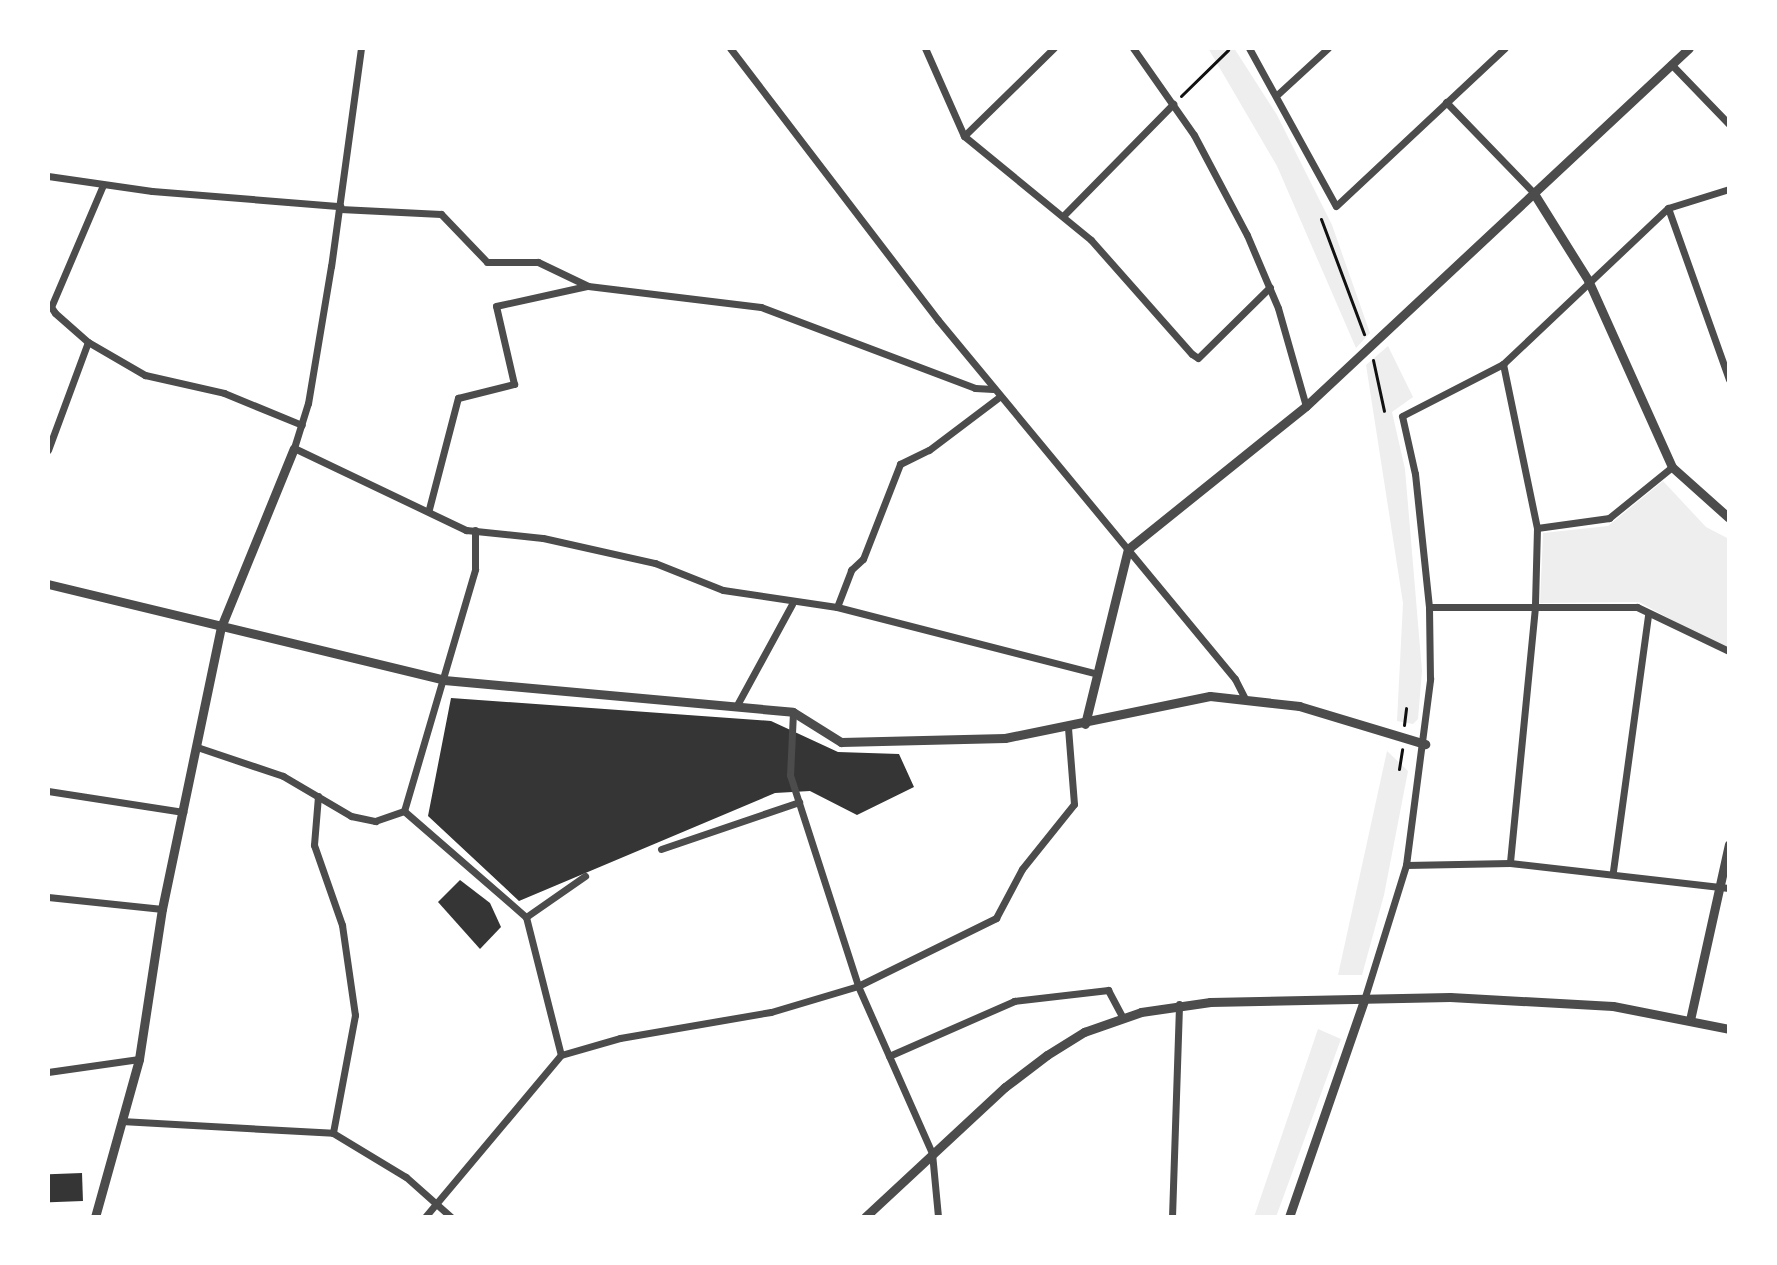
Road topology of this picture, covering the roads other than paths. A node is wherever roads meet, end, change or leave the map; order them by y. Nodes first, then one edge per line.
1 (361, 48) edge
2 (730, 48) edge
3 (925, 48) edge
4 (1054, 48) edge
5 (1133, 48) edge
6 (1249, 48) edge
7 (1328, 48) edge
8 (1505, 48) edge
9 (1689, 48) edge
10 (1671, 64) junction
11 (1278, 94) junction
12 (1446, 102) junction
13 (1173, 104) junction
14 (1729, 124) edge
15 (964, 136) junction
16 (48, 176) edge
17 (103, 185) junction
18 (1729, 189) edge
19 (1533, 192) junction
20 (340, 207) junction
21 (1668, 208) junction
22 (1064, 215) junction
23 (1588, 280) junction
24 (588, 286) junction
25 (1270, 287) junction
26 (52, 298) edge
27 (88, 342) junction
28 (1503, 364) junction
29 (1729, 379) edge
30 (993, 389) junction
31 (999, 397) junction
32 (1306, 406) junction
33 (302, 425) junction
34 (294, 448) junction
35 (48, 450) edge
36 (1672, 467) junction
37 (429, 509) junction
38 (1729, 518) edge
39 (1537, 528) junction
40 (475, 530) junction
41 (1128, 549) junction
42 (48, 584) edge
43 (792, 604) junction
44 (837, 607) junction
45 (1429, 607) junction
46 (1535, 607) junction
47 (1648, 614) junction
48 (221, 627) junction
49 (1729, 651) edge
50 (1094, 673) junction
51 (444, 680) junction
52 (1244, 697) junction
53 (737, 705) junction
54 (793, 712) junction
55 (1085, 724) junction
56 (1068, 728) junction
57 (1425, 744) junction
58 (197, 747) junction
59 (48, 791) edge
60 (318, 796) junction
61 (799, 802) junction
62 (404, 811) junction
63 (183, 812) junction
64 (1729, 844) edge
65 (661, 849) dead end
66 (1510, 863) junction
67 (1406, 865) junction
68 (1613, 871) junction
69 (585, 876) dead end
70 (1725, 887) edge
71 (48, 897) edge
72 (162, 909) junction
73 (526, 917) junction
74 (858, 986) junction
75 (1364, 1000) junction
76 (1179, 1004) junction
77 (1123, 1018) junction
78 (1690, 1020) junction
79 (1729, 1029) edge
80 (561, 1055) junction
81 (889, 1056) junction
82 (139, 1059) junction
83 (48, 1072) edge
84 (121, 1121) junction
85 (333, 1133) junction
86 (932, 1153) junction
87 (437, 1203) junction
88 (95, 1217) edge
89 (425, 1217) edge
90 (451, 1217) edge
91 (865, 1217) edge
92 (938, 1217) edge
93 (1172, 1217) edge
94 (1289, 1217) edge

1 - 20 street
2 - 30 street
3 - 15 street
4 - 15 street
5 - 13 street
6 - 11 street
7 - 11 street
8 - 12 street
9 - 10 street
10 - 14 street
10 - 19 street
11 - 12 street
12 - 19 street
13 - 22 street
13 - 25 street
15 - 22 street
16 - 17 street
17 - 20 street
17 - 26 street
18 - 21 street
19 - 23 street
19 - 32 street
20 - 24 street
20 - 33 street
21 - 23 street
21 - 29 street
22 - 25 street
23 - 28 street
23 - 36 street
24 - 30 street
24 - 37 street
25 - 32 street
26 - 27 street
27 - 33 street
27 - 35 street
28 - 39 street
28 - 45 street
30 - 31 street
31 - 41 street
31 - 44 street
32 - 41 street
33 - 34 street
34 - 37 street
34 - 48 street
36 - 38 street
36 - 39 street
37 - 40 street
39 - 46 street
40 - 43 street
40 - 51 street
41 - 50 street
41 - 52 street
42 - 48 street
43 - 44 street
43 - 53 street
44 - 50 street
45 - 46 street
45 - 57 street
46 - 47 street
46 - 66 street
47 - 49 street
47 - 68 street
48 - 51 street
48 - 58 street
50 - 55 street
51 - 53 street
51 - 62 street
52 - 55 street
52 - 57 street
53 - 54 street
54 - 56 street
54 - 61 street
55 - 56 street
56 - 74 street
57 - 67 street
58 - 60 street
58 - 63 street
59 - 63 street
60 - 62 street
60 - 85 street
61 - 65 street
61 - 74 street
62 - 73 street
63 - 72 street
64 - 70 street
66 - 67 street
66 - 68 street
67 - 75 street
68 - 70 street
69 - 73 street
70 - 78 street
71 - 72 street
72 - 82 street
73 - 80 street
74 - 80 street
74 - 81 street
75 - 76 street
75 - 78 street
75 - 94 street
76 - 77 street
76 - 93 street
77 - 81 street
77 - 86 street
78 - 79 street
80 - 87 street
81 - 86 street
82 - 83 street
82 - 84 street
84 - 85 street
84 - 88 street
85 - 87 street
86 - 91 street
86 - 92 street
87 - 89 street
87 - 90 street

